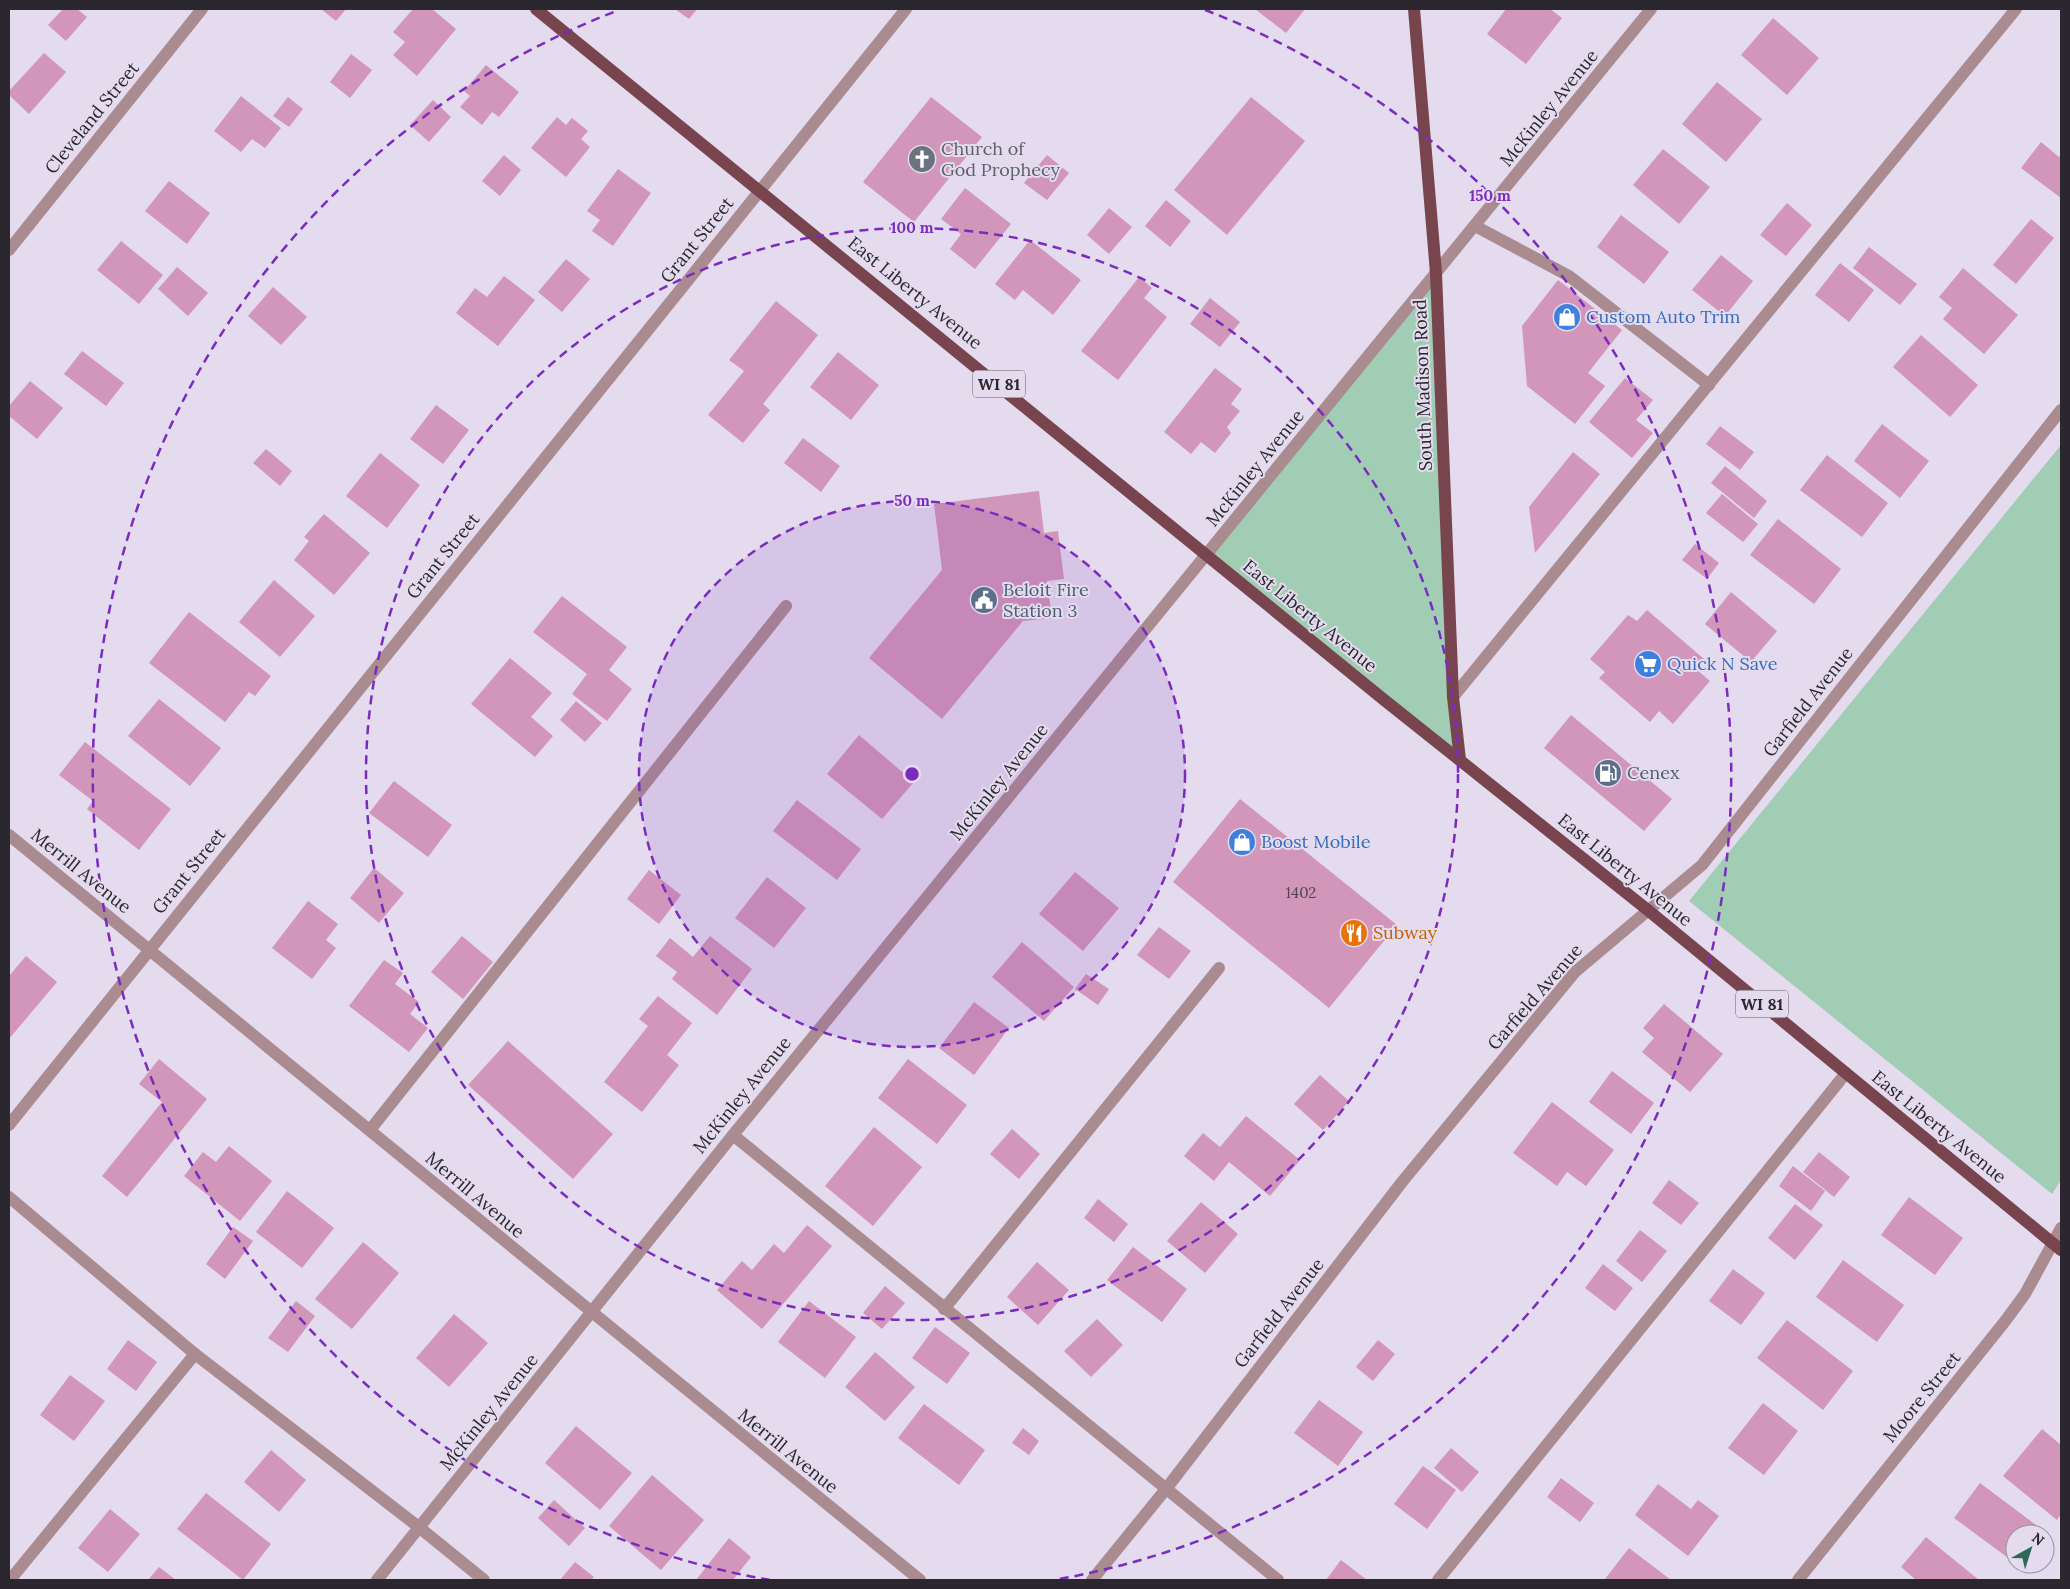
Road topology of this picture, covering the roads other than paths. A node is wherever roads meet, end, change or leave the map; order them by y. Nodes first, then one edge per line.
1 (202, 9) edge
2 (536, 9) edge
3 (906, 9) edge
4 (1414, 9) edge
5 (1651, 9) edge
6 (2016, 9) edge
7 (760, 190) junction
8 (1475, 226) junction
9 (9, 250) edge
10 (1436, 273) junction
11 (1709, 384) junction
12 (2061, 410) edge
13 (1207, 554) junction
14 (786, 606) dead end
15 (1454, 697) junction
16 (1460, 760) junction
17 (9, 835) edge
18 (1649, 911) junction
19 (149, 949) junction
20 (1219, 968) dead end
21 (1846, 1073) junction
22 (9, 1125) edge
23 (370, 1130) junction
24 (733, 1134) junction
25 (9, 1197) edge
26 (2061, 1228) edge
27 (2057, 1246) edge
28 (944, 1309) junction
29 (590, 1313) junction
30 (195, 1354) junction
31 (1166, 1489) junction
32 (420, 1528) junction
33 (10, 1580) edge
34 (377, 1580) edge
35 (484, 1580) edge
36 (920, 1580) edge
37 (1092, 1580) edge
38 (1278, 1580) edge
39 (1438, 1580) edge
40 (1798, 1580) edge

1 - 9 street, Cleveland Street
2 - 7 main road, East Liberty Avenue / WI 81
3 - 7 street, Grant Street
4 - 10 main road, South Madison Road
5 - 8 street, McKinley Avenue
6 - 11 street
7 - 13 main road, East Liberty Avenue / WI 81
7 - 19 street, Grant Street
8 - 10 street, McKinley Avenue
8 - 11 street
10 - 13 street, McKinley Avenue
10 - 15 main road, South Madison Road
11 - 15 street
12 - 18 street, Garfield Avenue
13 - 16 main road, East Liberty Avenue / WI 81
13 - 24 street, McKinley Avenue
14 - 23 street
15 - 16 main road, South Madison Road
16 - 18 main road, East Liberty Avenue / WI 81
17 - 19 street, Merrill Avenue
18 - 21 main road, East Liberty Avenue / WI 81
18 - 31 street, Garfield Avenue
19 - 22 street, Grant Street
19 - 23 street, Merrill Avenue
20 - 28 street
21 - 27 main road, East Liberty Avenue / WI 81
21 - 39 street
23 - 29 street, Merrill Avenue
24 - 28 street
24 - 29 street, McKinley Avenue
25 - 30 street
26 - 27 street, Moore Street
27 - 40 street, Moore Street
28 - 31 street
29 - 32 street, McKinley Avenue
29 - 36 street, Merrill Avenue
30 - 32 street
30 - 33 street
31 - 37 street, Garfield Avenue
31 - 38 street
32 - 34 street, McKinley Avenue
32 - 35 street

